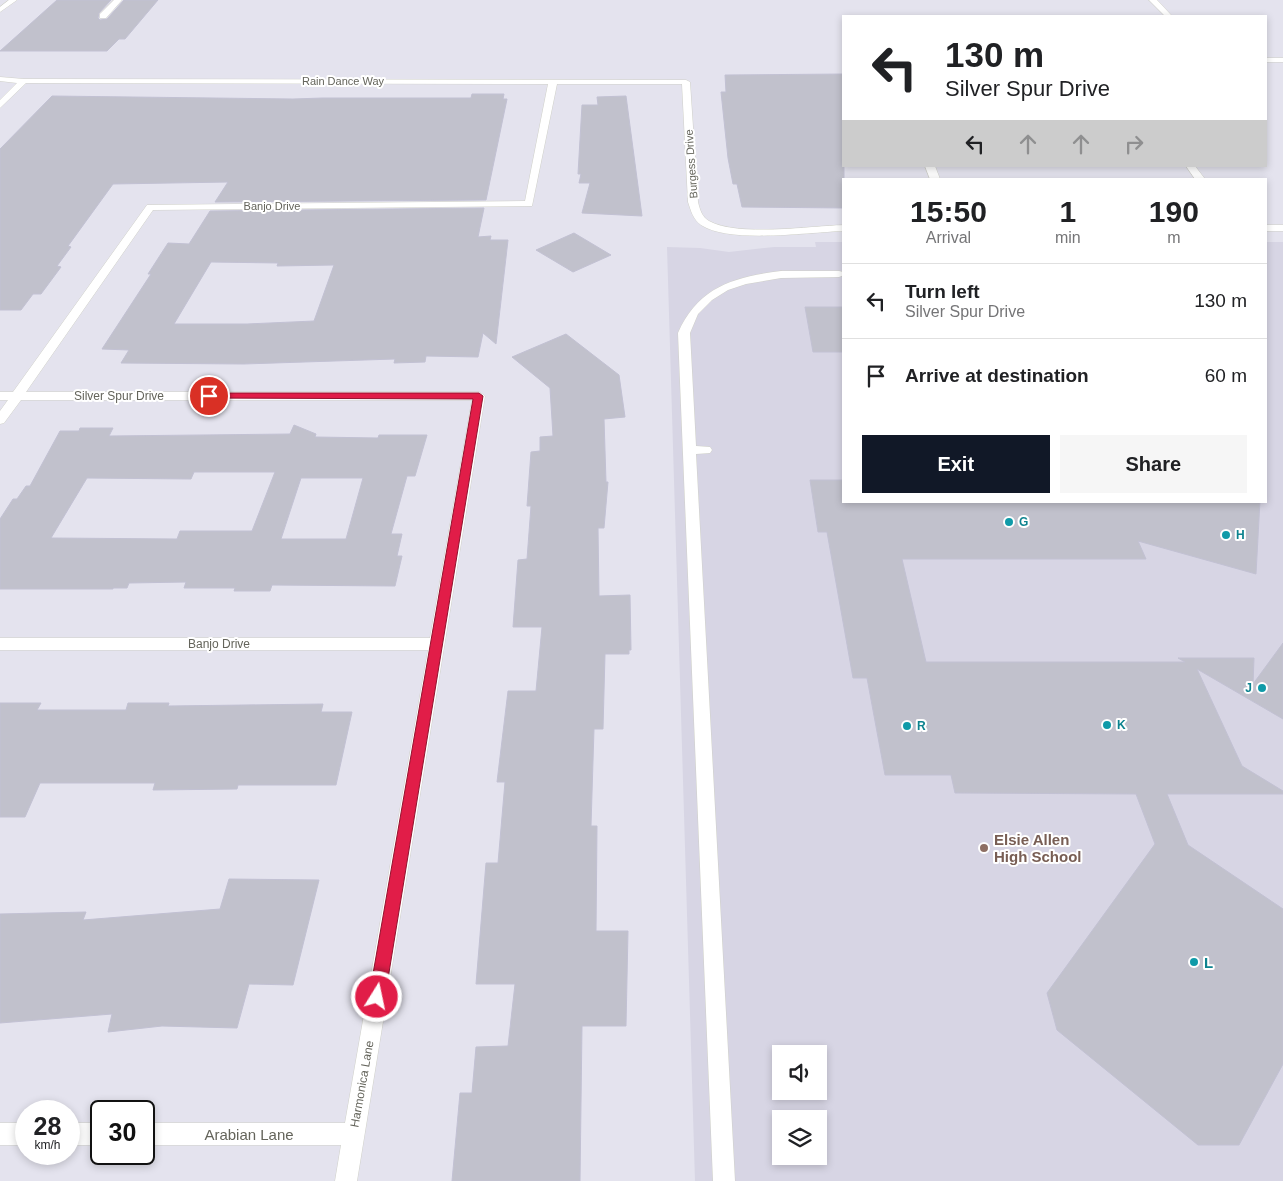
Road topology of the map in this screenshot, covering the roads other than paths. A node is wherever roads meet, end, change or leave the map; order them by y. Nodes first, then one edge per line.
1 (13, 0) edge
2 (118, 0) edge
3 (1153, 0) edge
4 (0, 10) edge
5 (1168, 15) edge
6 (103, 16) dead end
7 (1267, 60) edge
8 (1283, 60) edge
9 (0, 79) edge
10 (24, 81) junction
11 (553, 82) junction
12 (686, 82) joint
13 (0, 105) edge
14 (1191, 167) edge
15 (1199, 178) edge
16 (842, 228) edge
17 (1267, 228) edge
18 (1283, 228) edge
19 (839, 274) dead end
20 (0, 396) edge
21 (16, 396) junction
22 (479, 396) joint
23 (0, 420) edge
24 (689, 450) junction
25 (705, 450) dead end
26 (0, 644) edge
27 (438, 644) junction
28 (0, 1134) edge
29 (15, 1134) edge
30 (155, 1134) edge
31 (354, 1134) junction
32 (346, 1181) edge
33 (724, 1181) edge

1 - 4 street
2 - 6 street
3 - 5 street
7 - 8 street
9 - 10 street, Rain Dance Way
10 - 11 street, Rain Dance Way
10 - 13 street
11 - 12 street, Rain Dance Way
11 - 21 street, Banjo Drive
12 - 16 street, Burgess Drive
14 - 15 street
17 - 18 street
19 - 24 street
20 - 21 street, Silver Spur Drive
21 - 22 street, Silver Spur Drive
21 - 23 street, Banjo Drive
22 - 27 street, Harmonica Lane
24 - 25 street
24 - 33 street
26 - 27 street, Banjo Drive
27 - 31 street, Harmonica Lane
28 - 29 street
30 - 31 street, Arabian Lane
31 - 32 street, Harmonica Lane

